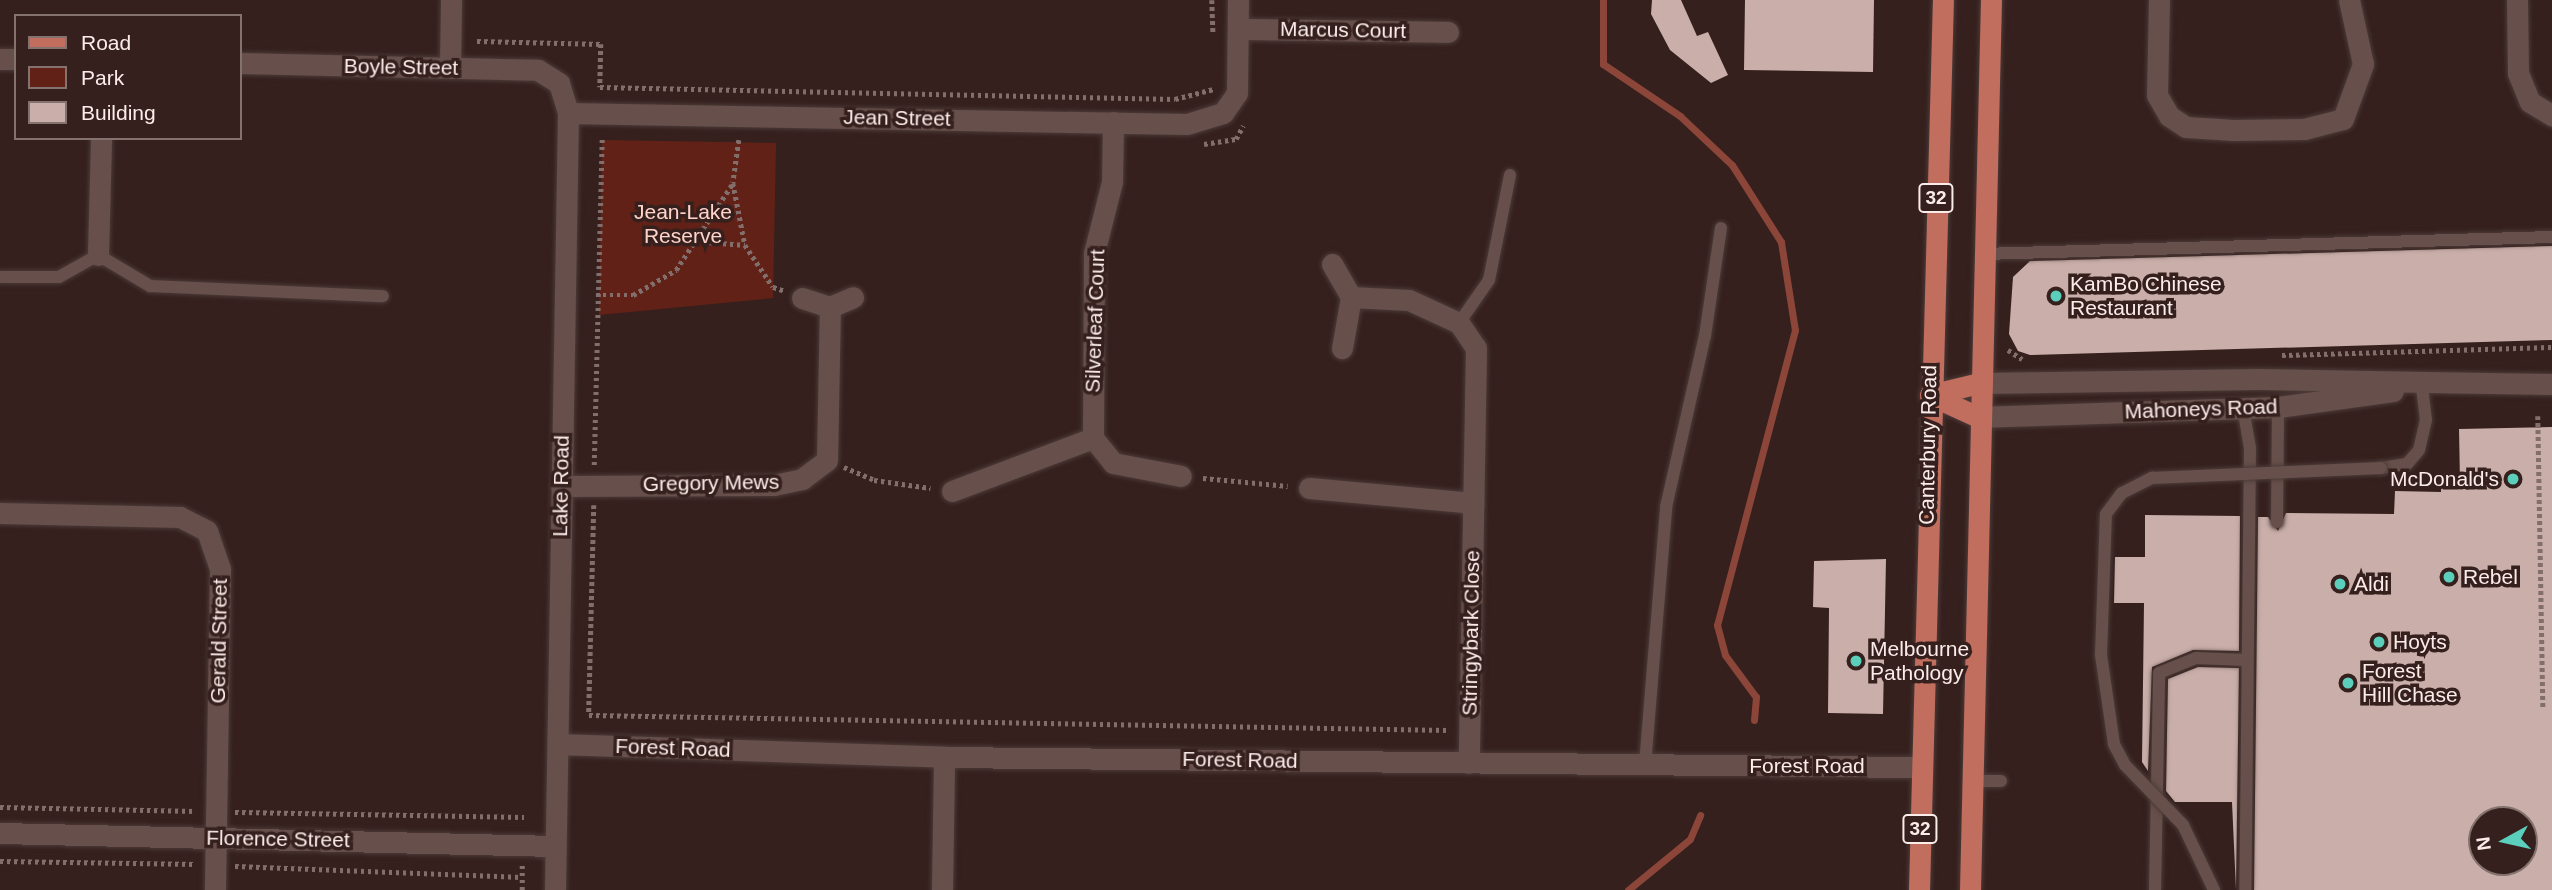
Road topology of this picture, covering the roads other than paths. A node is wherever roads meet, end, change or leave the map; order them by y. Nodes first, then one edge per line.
1 (451, 0) edge
2 (1238, 0) edge
3 (1944, 0) edge
4 (1991, 0) edge
5 (2159, 0) edge
6 (2348, 0) edge
7 (2517, 0) edge
8 (1238, 29) junction
9 (1448, 32) dead end
10 (242, 64) edge
11 (450, 67) junction
12 (559, 83) joint
13 (569, 113) junction
14 (2552, 115) edge
15 (1113, 121) junction
16 (101, 140) edge
17 (1510, 175) dead end
18 (1721, 229) dead end
19 (2552, 237) edge
20 (1983, 254) junction
21 (98, 255) junction
22 (1332, 264) dead end
23 (0, 277) edge
24 (383, 296) dead end
25 (853, 297) dead end
26 (1351, 297) junction
27 (802, 298) road end
28 (830, 307) junction
29 (1459, 323) junction
30 (1342, 348) dead end
31 (2226, 379) junction
32 (2259, 379) junction
33 (2547, 382) edge
34 (1979, 383) junction
35 (2422, 386) junction
36 (1930, 395) junction
37 (2278, 407) junction
38 (2243, 408) junction
39 (1978, 417) junction
40 (1093, 438) junction
41 (1181, 475) road end
42 (561, 486) junction
43 (1309, 488) road end
44 (952, 491) road end
45 (1473, 503) junction
46 (0, 513) edge
47 (2277, 522) dead end
48 (2246, 660) junction
49 (559, 744) junction
50 (944, 757) junction
51 (1469, 764) junction
52 (1645, 765) junction
53 (1921, 767) junction
54 (1972, 781) junction
55 (2001, 781) dead end
56 (0, 833) edge
57 (215, 838) junction
58 (555, 846) junction
59 (215, 890) edge
60 (555, 890) edge
61 (942, 890) edge
62 (1919, 890) edge
63 (1970, 890) edge
64 (2155, 890) edge
65 (2214, 890) edge
66 (2245, 890) edge

1 - 11 street
2 - 8 street
3 - 36 main road, Canterbury Road / 32
4 - 20 main road, 32
5 - 6 street
7 - 14 street
8 - 9 street, Marcus Court
8 - 15 street, Jean Street
10 - 11 street, Boyle Street
11 - 12 street, Boyle Street
12 - 13 street, Lake Road
13 - 15 street, Jean Street
13 - 42 street, Lake Road
15 - 40 street, Silverleaf Court
16 - 21 street
17 - 29 lane
18 - 52 lane
19 - 20 lane
20 - 34 main road, 32
21 - 23 lane
21 - 24 lane
22 - 26 street
25 - 28 street
26 - 29 street
26 - 30 street
27 - 28 street
28 - 42 street, Gregory Mews
29 - 45 street, Stringybark Close
31 - 32 street, Mahoneys Road
31 - 34 street, Mahoneys Road
31 - 38 street
32 - 35 street, Mahoneys Road
32 - 37 street
33 - 35 street, Mahoneys Road
34 - 36 main road
34 - 39 main road, 32
35 - 37 street, Mahoneys Road
35 - 65 lane, bridge
36 - 39 main road
36 - 53 main road, Canterbury Road / 32
37 - 38 street, Mahoneys Road
37 - 47 lane
38 - 39 street, Mahoneys Road
38 - 48 lane
39 - 54 main road, 32
40 - 41 street
40 - 44 street
42 - 49 street, Lake Road
43 - 45 street
45 - 51 street, Stringybark Close
46 - 57 street, Gerald Street
48 - 64 lane
48 - 66 lane
49 - 50 street, Forest Road
49 - 58 street, Lake Road
50 - 51 street, Forest Road
50 - 61 street
51 - 52 street, Forest Road
52 - 53 street, Forest Road
53 - 62 main road, Canterbury Road / 32
54 - 55 lane
54 - 63 main road, 32
56 - 57 street, Florence Street
57 - 58 street, Florence Street
57 - 59 street, Gerald Street
58 - 60 street, Lake Road

